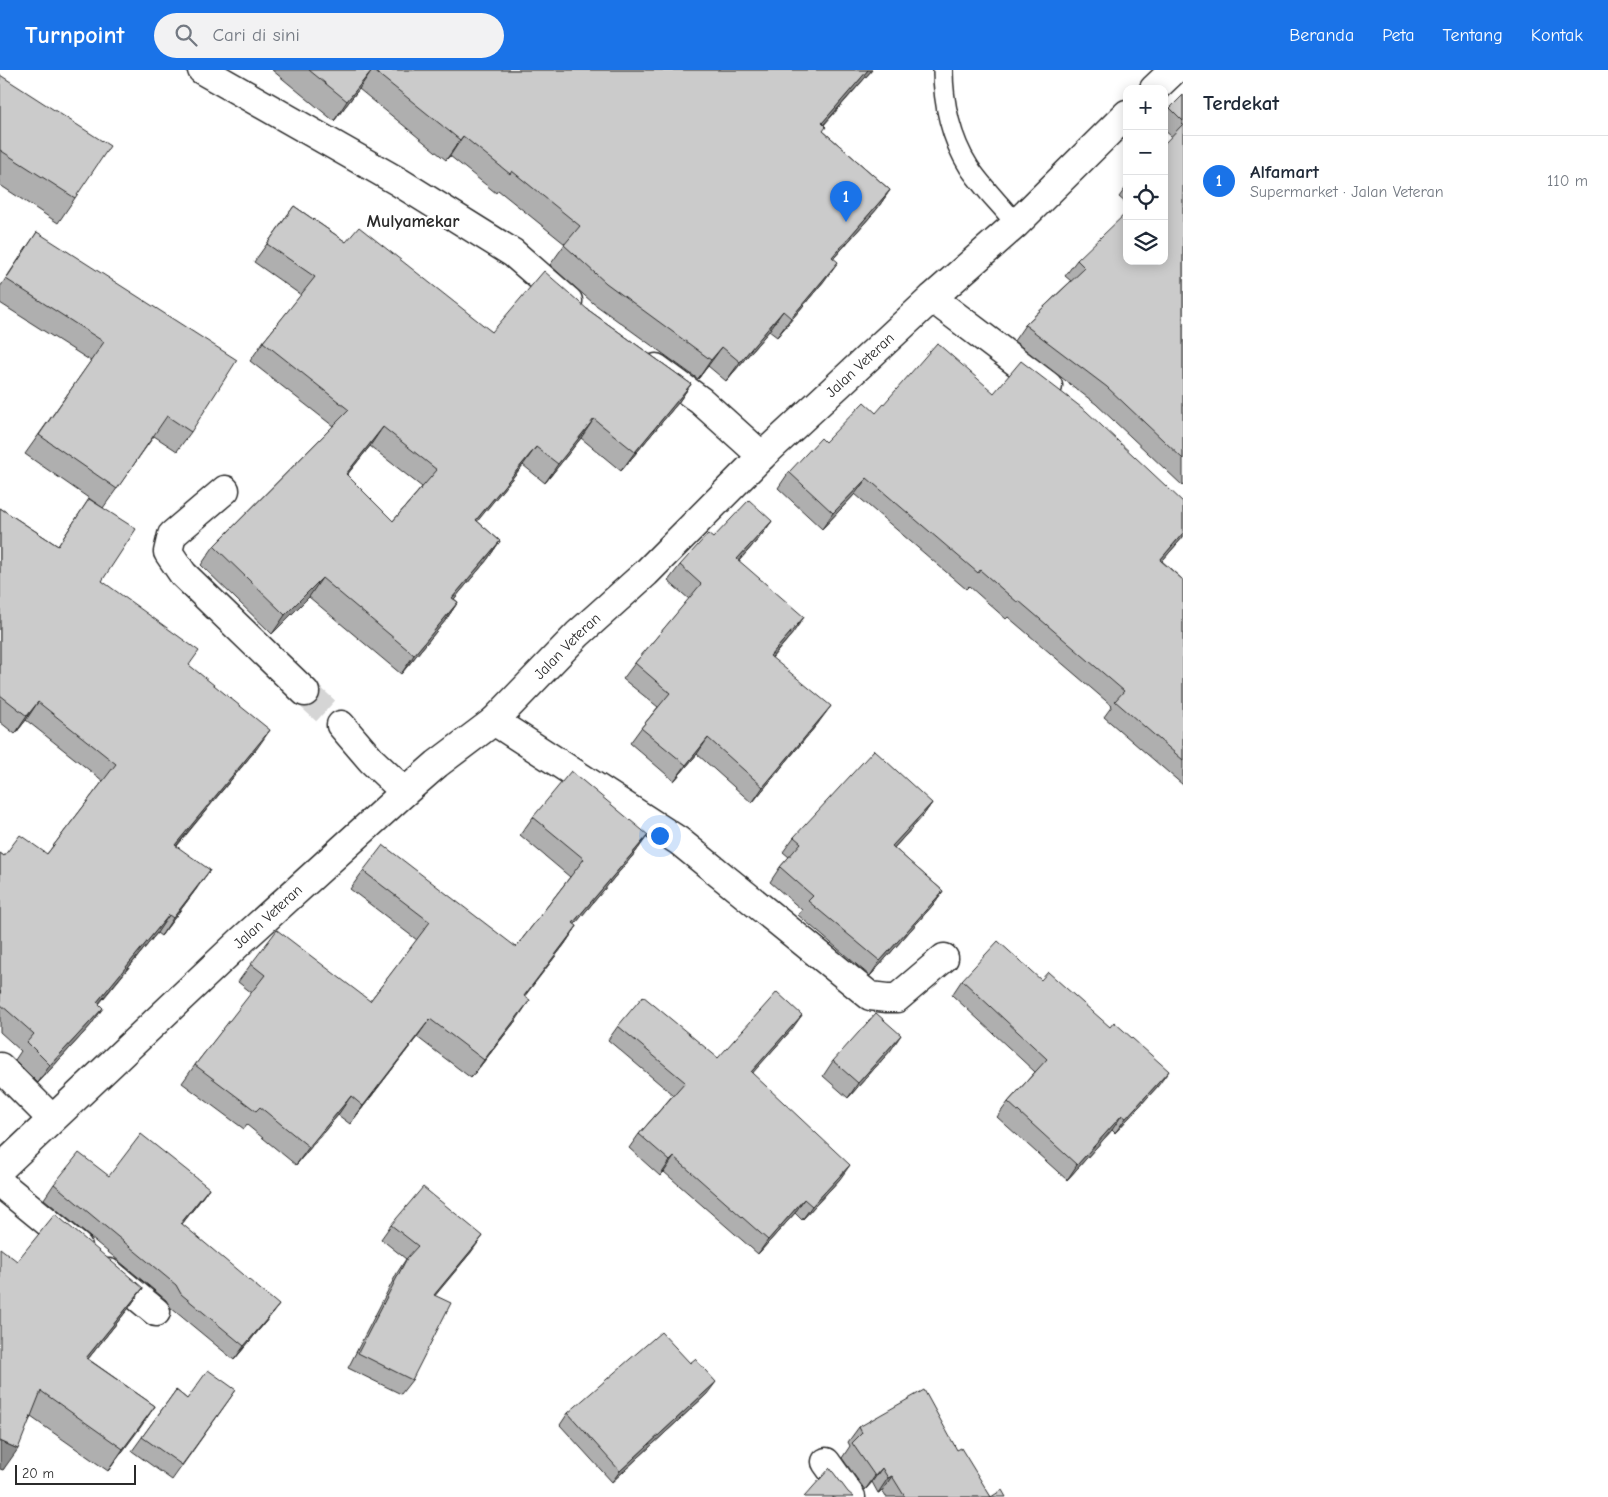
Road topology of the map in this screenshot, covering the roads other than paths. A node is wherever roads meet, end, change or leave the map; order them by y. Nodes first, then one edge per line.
1 (202, 70) edge
2 (943, 70) edge
3 (1174, 70) edge
4 (1158, 85) edge
5 (1123, 118) edge
6 (1016, 224) junction
7 (932, 298) junction
8 (582, 315) edge
9 (635, 353) edge
10 (1069, 403) edge
11 (762, 456) junction
12 (226, 490) dead end
13 (305, 692) tunnel mouth
14 (494, 721) junction
15 (341, 725) tunnel mouth
16 (405, 792) junction
17 (944, 958) dead end
18 (0, 1067) edge
19 (52, 1119) junction
20 (0, 1169) edge
21 (0, 1183) edge
22 (156, 1312) dead end
23 (826, 1462) dead end
24 (851, 1497) edge

1 - 8 main road
2 - 6 lane
3 - 4 main road
5 - 6 main road, Jalan Veteran
6 - 7 main road, Jalan Veteran
7 - 10 main road
7 - 11 main road, Jalan Veteran
9 - 11 main road
11 - 14 main road, Jalan Veteran
12 - 13 main road
14 - 16 main road, Jalan Veteran
14 - 17 main road
15 - 16 main road
16 - 19 main road, Jalan Veteran
18 - 19 main road
19 - 20 main road, Jalan Veteran
21 - 22 main road
23 - 24 main road

